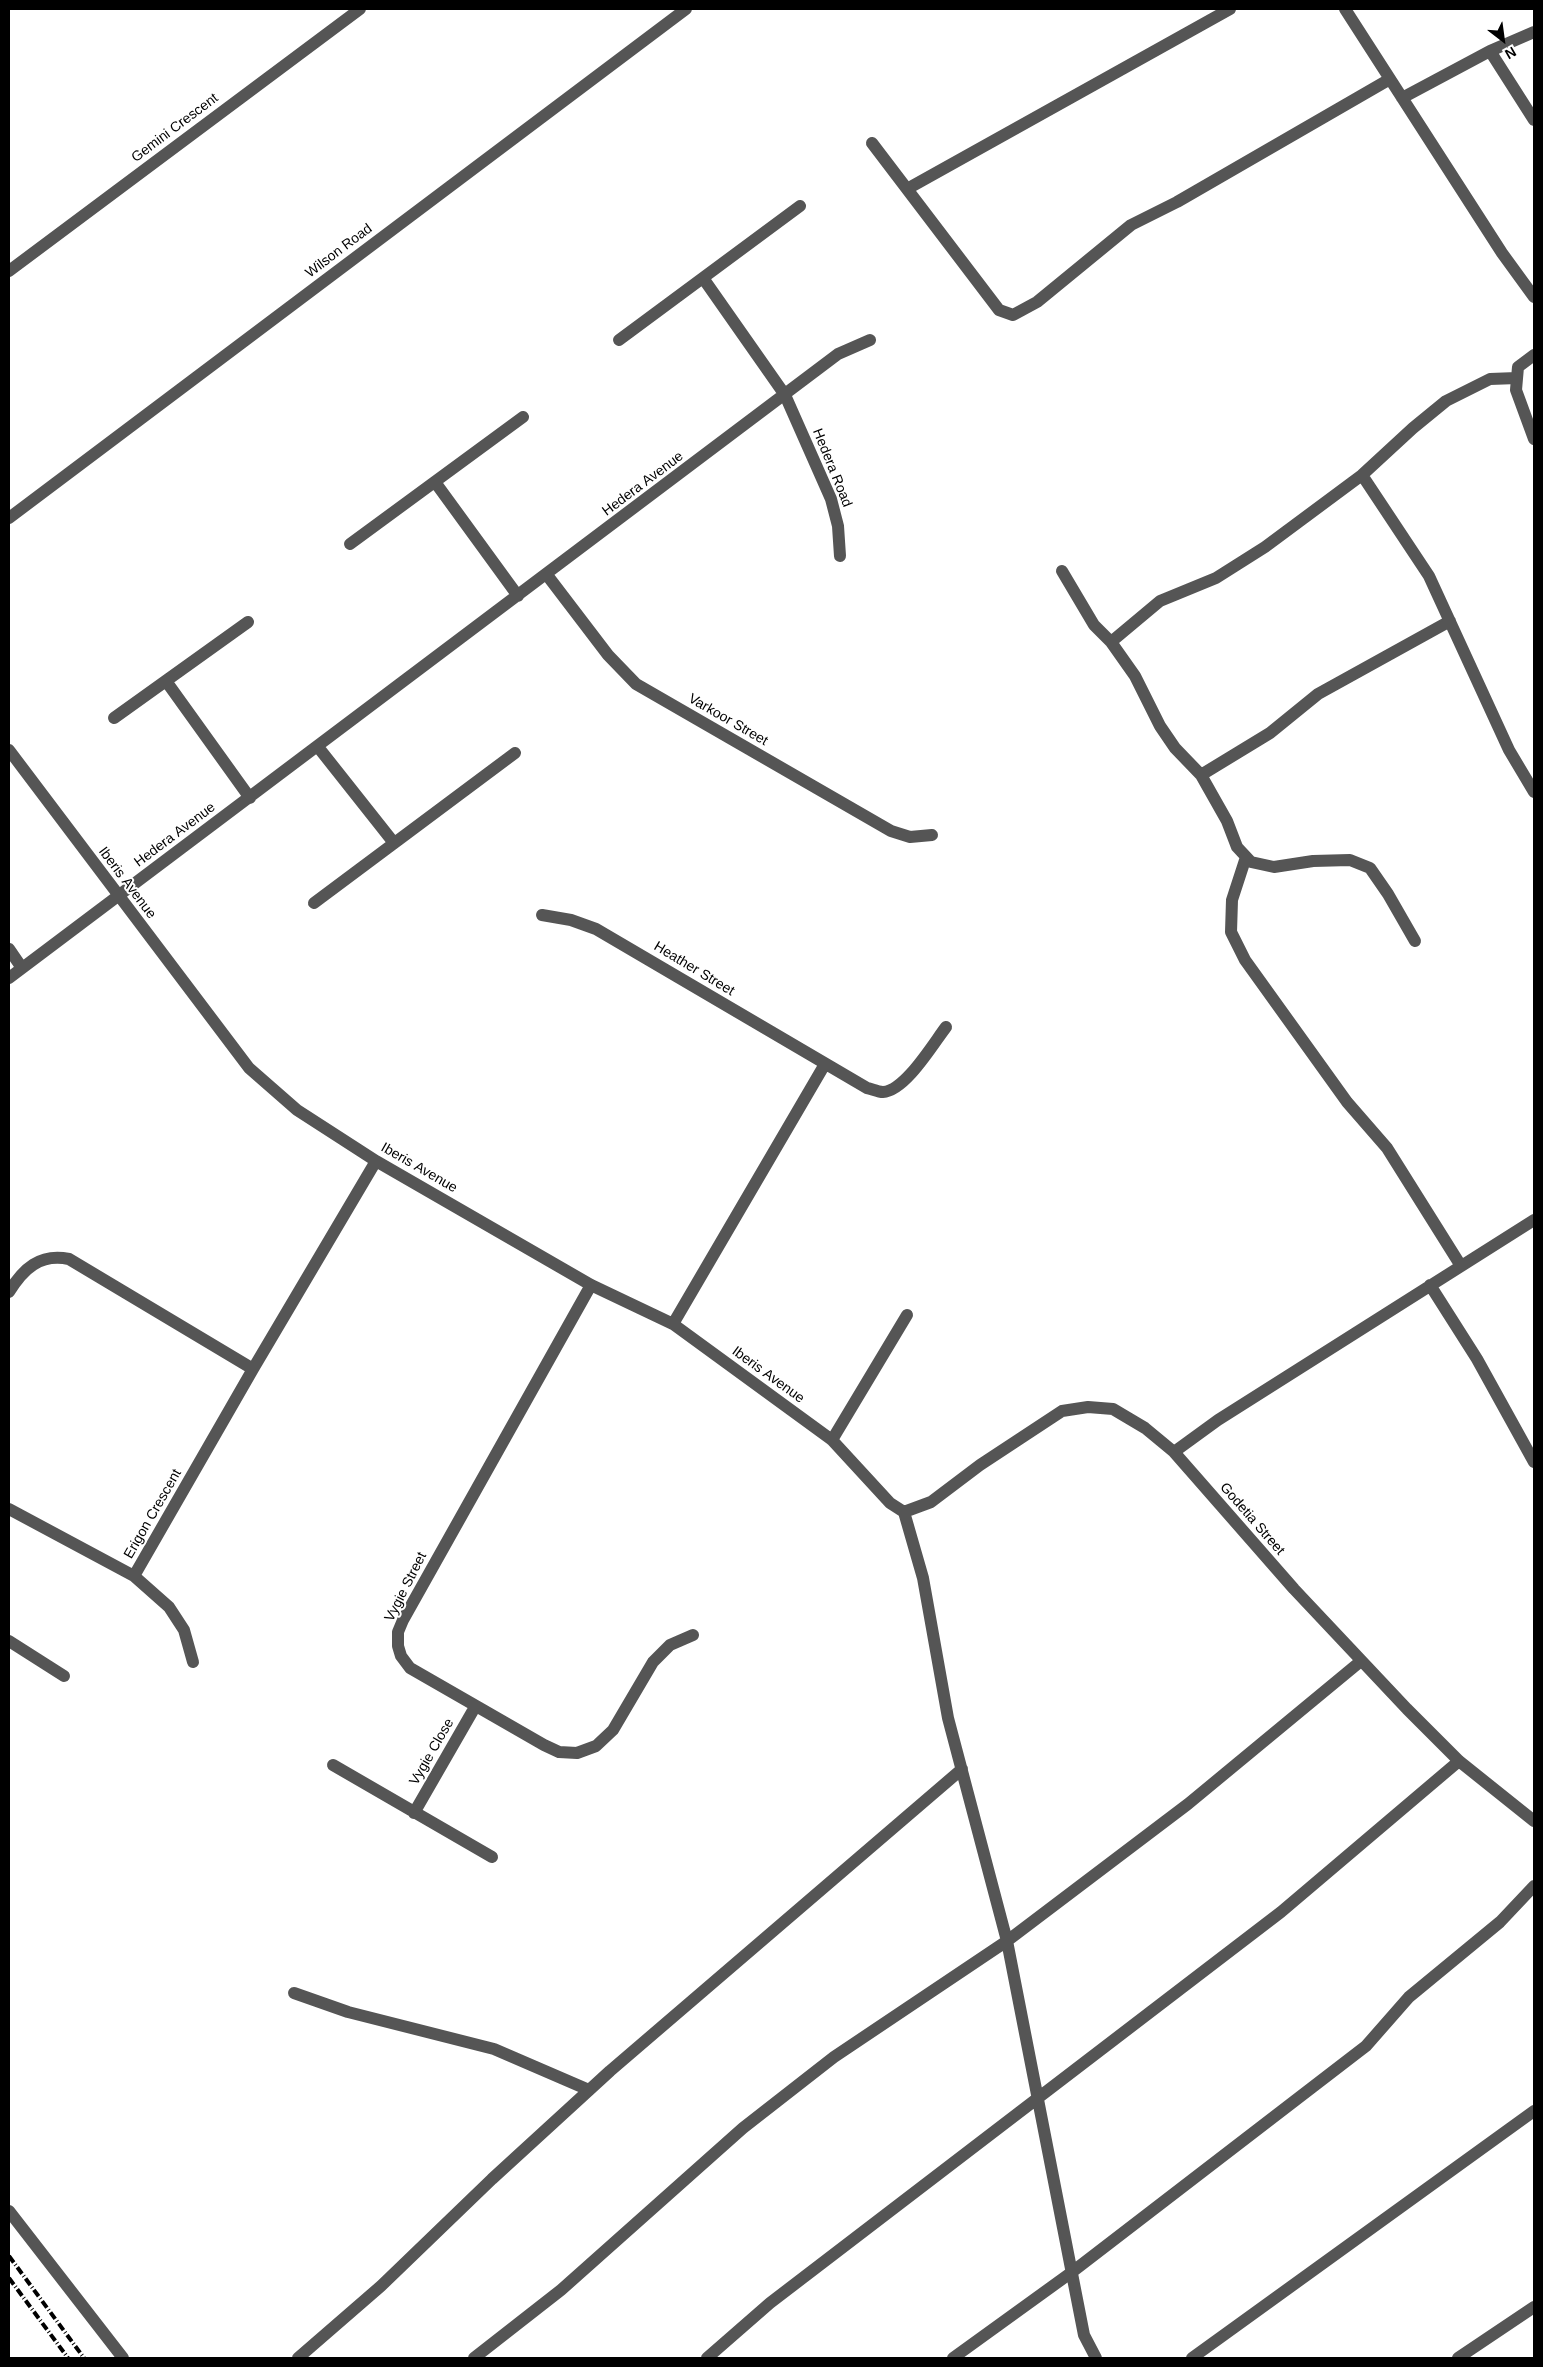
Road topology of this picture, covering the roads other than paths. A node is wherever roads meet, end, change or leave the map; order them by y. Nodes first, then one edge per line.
1 (360, 9) edge
2 (686, 9) edge
3 (1230, 9) edge
4 (1345, 9) edge
5 (1534, 32) edge
6 (1490, 51) junction
7 (1390, 79) junction
8 (1402, 98) junction
9 (1534, 120) edge
10 (872, 143) dead end
11 (907, 189) junction
12 (800, 206) dead end
13 (9, 272) edge
14 (703, 278) junction
15 (1534, 297) edge
16 (619, 340) dead end
17 (870, 340) dead end
18 (1534, 355) edge
19 (1517, 378) junction
20 (785, 395) junction
21 (523, 417) dead end
22 (1534, 439) edge
23 (1362, 475) junction
24 (435, 482) junction
25 (9, 518) edge
26 (350, 544) dead end
27 (840, 556) dead end
28 (1062, 571) dead end
29 (547, 576) junction
30 (518, 596) junction
31 (248, 622) dead end
32 (1450, 622) junction
33 (1112, 642) junction
34 (166, 681) junction
35 (114, 718) dead end
36 (318, 747) junction
37 (9, 750) edge
38 (515, 753) dead end
39 (1201, 776) junction
40 (1534, 792) edge
41 (250, 798) junction
42 (932, 836) dead end
43 (394, 843) junction
44 (1246, 857) junction
45 (119, 896) junction
46 (314, 903) dead end
47 (542, 915) dead end
48 (1415, 941) dead end
49 (9, 949) edge
50 (22, 968) junction
51 (9, 978) edge
52 (946, 1027) dead end
53 (825, 1064) junction
54 (376, 1161) junction
55 (1534, 1220) edge
56 (1460, 1266) junction
57 (591, 1284) junction
58 (1430, 1285) junction
59 (9, 1292) edge
60 (907, 1316) dead end
61 (673, 1324) junction
62 (253, 1369) junction
63 (832, 1440) junction
64 (1174, 1452) junction
65 (1534, 1462) edge
66 (9, 1509) edge
67 (904, 1512) junction
68 (134, 1576) junction
69 (693, 1635) dead end
70 (9, 1641) edge
71 (1361, 1661) junction
72 (193, 1662) dead end
73 (64, 1676) dead end
74 (475, 1707) junction
75 (1459, 1761) junction
76 (332, 1765) dead end
77 (962, 1768) junction
78 (414, 1813) junction
79 (1534, 1822) edge
80 (492, 1857) dead end
81 (1534, 1886) edge
82 (1007, 1941) junction
83 (294, 1993) dead end
84 (589, 2090) junction
85 (1037, 2099) junction
86 (1534, 2111) edge
87 (9, 2211) edge
88 (1072, 2272) junction
89 (1534, 2307) edge
90 (123, 2358) edge
91 (298, 2358) edge
92 (474, 2358) edge
93 (707, 2358) edge
94 (953, 2358) edge
95 (1096, 2358) edge
96 (1192, 2358) edge
97 (1458, 2358) edge

1 - 13 street, Gemini Crescent
2 - 25 street, Wilson Road
3 - 11 street
4 - 7 street
5 - 6 street
6 - 8 street
6 - 9 street
7 - 8 street
7 - 11 street
8 - 15 street
10 - 11 street
12 - 14 street
14 - 16 street
14 - 20 street
17 - 20 street, Hedera Avenue
18 - 19 street
19 - 22 street
19 - 23 street
20 - 27 street, Hedera Road
20 - 29 street, Hedera Avenue
21 - 24 street
23 - 32 street
23 - 33 street
24 - 26 street
24 - 30 street
28 - 33 street
29 - 30 street, Hedera Avenue
29 - 42 street, Varkoor Street
30 - 36 street, Hedera Avenue
31 - 34 street
32 - 39 street
32 - 40 street
33 - 39 street
34 - 35 street
34 - 41 street
36 - 41 street, Hedera Avenue
36 - 43 street
37 - 45 street, Iberis Avenue
38 - 43 street
39 - 44 street
41 - 45 street, Hedera Avenue
43 - 46 street
44 - 48 street
44 - 56 street
45 - 50 street, Hedera Avenue
45 - 54 street, Iberis Avenue
47 - 53 street, Heather Street
49 - 50 street
50 - 51 street, Hedera Avenue
52 - 53 street, Heather Street
53 - 61 street
54 - 57 street, Iberis Avenue
54 - 62 street, Erigon Crescent
55 - 56 street
56 - 58 street
57 - 61 street, Iberis Avenue
57 - 74 street, Vygie Street
58 - 64 street
58 - 65 street
59 - 62 street
60 - 63 street
61 - 63 street, Iberis Avenue
62 - 68 street, Erigon Crescent
63 - 67 street, Iberis Avenue
64 - 67 street, Godetia Street
64 - 71 street, Godetia Street
66 - 68 street, Erigon Crescent
67 - 77 street
68 - 72 street
69 - 74 street, Vygie Street
70 - 73 street
71 - 75 street, Godetia Street
71 - 82 street
74 - 78 street, Vygie Close
75 - 79 street, Godetia Street
75 - 85 street
76 - 78 street
77 - 82 street
77 - 84 street
78 - 80 street
81 - 88 street
82 - 85 street
82 - 92 street
83 - 84 street
84 - 91 street
85 - 88 street
85 - 93 street
86 - 96 street
87 - 90 street
88 - 94 street
88 - 95 street
89 - 97 street

